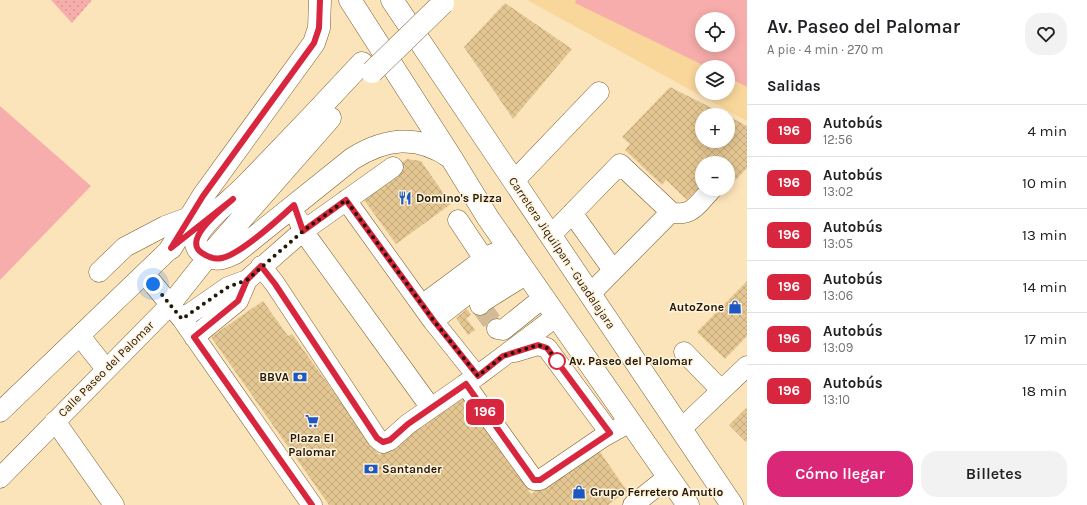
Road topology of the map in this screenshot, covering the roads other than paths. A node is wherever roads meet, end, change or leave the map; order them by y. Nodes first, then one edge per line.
1 (320, 0) edge
2 (350, 0) edge
3 (392, 0) edge
4 (438, 1) edge
5 (367, 68) junction
6 (599, 92) dead end
7 (452, 159) junction
8 (393, 167) dead end
9 (514, 181) junction
10 (705, 196) edge
11 (233, 199) junction
12 (346, 200) junction
13 (294, 205) junction
14 (671, 212) junction
15 (572, 213) junction
16 (188, 218) junction
17 (458, 220) dead end
18 (303, 231) junction
19 (551, 235) junction
20 (171, 248) junction
21 (208, 257) junction
22 (484, 259) junction
23 (517, 259) junction
24 (613, 270) junction
25 (98, 272) dead end
26 (254, 273) junction
27 (145, 274) junction
28 (590, 294) junction
29 (544, 297) junction
30 (422, 305) junction
31 (480, 305) dead end
32 (176, 312) junction
33 (557, 316) junction
34 (434, 321) junction
35 (497, 330) dead end
36 (80, 336) junction
37 (194, 337) junction
38 (684, 352) dead end
39 (503, 356) junction
40 (747, 366) edge
41 (106, 369) junction
42 (472, 380) junction
43 (721, 390) junction
44 (431, 408) junction
45 (0, 412) edge
46 (55, 421) junction
47 (630, 422) junction
48 (681, 429) junction
49 (610, 433) junction
50 (668, 477) junction
51 (0, 478) edge
52 (114, 505) edge
53 (312, 505) edge
54 (633, 505) edge
55 (688, 505) edge
56 (732, 505) edge

1 - 16 highway
2 - 7 highway
3 - 9 highway, Carretera Jiquilpan - Guadalajara
4 - 5 highway
5 - 11 highway
5 - 21 highway
6 - 9 street
7 - 13 highway
7 - 23 highway
8 - 12 street
9 - 19 highway, Carretera Jiquilpan - Guadalajara
10 - 14 street
11 - 20 highway
11 - 21 highway
12 - 18 street
12 - 30 street
13 - 18 street
13 - 21 highway
14 - 15 street
14 - 24 street
15 - 19 street
15 - 24 street
16 - 20 highway
16 - 25 street
17 - 22 street
18 - 26 street
18 - 44 street
19 - 28 highway, Carretera Jiquilpan - Guadalajara
20 - 27 street
21 - 32 street, Calle Paseo del Palomar
22 - 23 street
22 - 30 street
23 - 29 highway
23 - 31 street
23 - 34 street
24 - 28 street
26 - 32 street
26 - 37 street
26 - 44 street
27 - 32 street
27 - 36 street
28 - 48 highway, Carretera Jiquilpan - Guadalajara
29 - 33 highway
29 - 35 street
30 - 34 street
32 - 37 street
32 - 41 street, Calle Paseo del Palomar
33 - 39 street
33 - 47 highway
34 - 42 street
36 - 41 street
36 - 45 street
37 - 53 street
38 - 43 street
39 - 42 street
39 - 49 street
40 - 43 street
41 - 46 street, Calle Paseo del Palomar
42 - 44 street
42 - 49 street
43 - 48 street
46 - 51 street, Calle Paseo del Palomar
46 - 52 street
47 - 49 street
47 - 50 highway
48 - 56 highway, Carretera Jiquilpan - Guadalajara
50 - 54 street
50 - 55 highway

